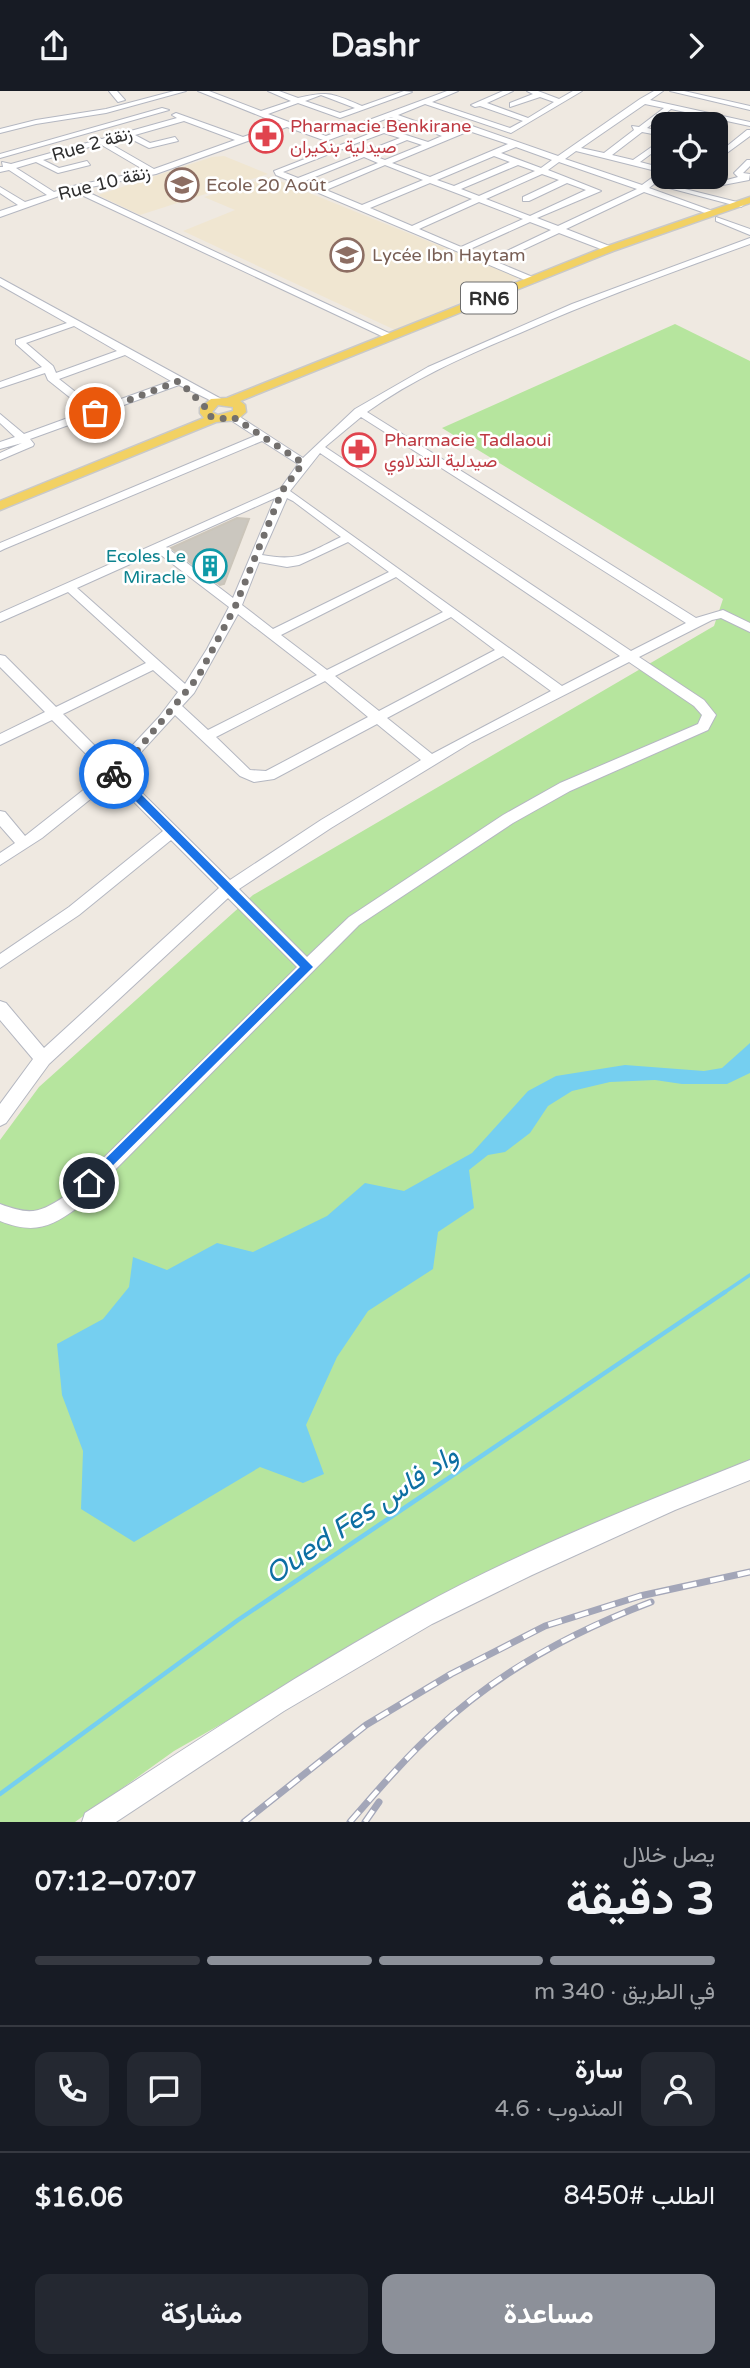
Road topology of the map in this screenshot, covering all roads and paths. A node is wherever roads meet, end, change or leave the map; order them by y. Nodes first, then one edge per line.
1 (113, 91) edge
2 (156, 91) edge
3 (182, 91) edge
4 (202, 91) edge
5 (237, 91) edge
6 (272, 91) edge
7 (322, 91) edge
8 (509, 91) edge
9 (531, 91) edge
10 (578, 91) edge
11 (659, 91) edge
12 (674, 91) edge
13 (700, 91) edge
14 (406, 92) edge
15 (541, 95) junction
16 (136, 96) junction
17 (215, 96) junction
18 (456, 98) edge
19 (492, 98) junction
20 (121, 100) junction
21 (145, 101) junction
22 (296, 101) junction
23 (429, 101) junction
24 (561, 101) junction
25 (643, 101) junction
26 (746, 103) edge
27 (476, 105) junction
28 (513, 105) junction
29 (669, 107) junction
30 (165, 110) junction
31 (362, 110) junction
32 (683, 112) edge
33 (261, 114) junction
34 (392, 115) junction
35 (540, 115) junction
36 (61, 117) junction
37 (185, 118) junction
38 (383, 118) junction
39 (728, 122) edge
40 (0, 123) edge
41 (527, 123) junction
42 (614, 123) junction
43 (728, 123) edge
44 (287, 124) junction
45 (750, 124) edge
46 (154, 127) junction
47 (641, 130) junction
48 (0, 131) edge
49 (85, 132) junction
50 (651, 132) edge
51 (750, 132) edge
52 (128, 134) junction
53 (449, 136) junction
54 (408, 137) junction
55 (101, 141) junction
56 (243, 141) junction
57 (518, 143) junction
58 (430, 145) junction
59 (342, 146) junction
60 (577, 149) junction
61 (730, 149) joint
62 (69, 150) junction
63 (651, 150) edge
64 (740, 151) dead end
65 (493, 153) junction
66 (365, 154) junction
67 (606, 156) junction
68 (0, 158) edge
69 (37, 160) junction
70 (561, 160) junction
71 (517, 162) junction
72 (750, 162) edge
73 (387, 163) junction
74 (634, 163) junction
75 (10, 167) junction
76 (651, 168) edge
77 (0, 170) edge
78 (153, 171) junction
79 (541, 171) junction
80 (748, 177) edge
81 (431, 180) junction
82 (566, 180) junction
83 (298, 181) junction
84 (651, 182) edge
85 (728, 182) edge
86 (647, 186) junction
87 (73, 188) junction
88 (0, 189) edge
89 (455, 189) junction
90 (319, 190) junction
91 (593, 190) junction
92 (53, 195) junction
93 (480, 199) junction
94 (526, 199) dead end
95 (619, 199) junction
96 (25, 206) junction
97 (363, 208) junction
98 (743, 209) edge
99 (0, 214) edge
100 (716, 216) junction
101 (531, 219) junction
102 (412, 229) junction
103 (558, 229) junction
104 (750, 232) edge
105 (750, 241) edge
106 (609, 249) junction
107 (461, 250) junction
108 (490, 262) junction
109 (532, 280) junction
110 (0, 281) edge
111 (75, 323) junction
112 (390, 337) junction
113 (126, 351) junction
114 (50, 373) junction
115 (181, 382) junction
116 (0, 386) edge
117 (231, 407) junction
118 (359, 411) junction
119 (95, 413) junction
120 (209, 413) junction
121 (0, 417) edge
122 (263, 437) junction
123 (25, 442) junction
124 (0, 446) edge
125 (318, 447) junction
126 (0, 457) edge
127 (303, 463) junction
128 (282, 491) junction
129 (0, 495) edge
130 (0, 506) edge
131 (350, 537) junction
132 (157, 546) junction
133 (0, 547) edge
134 (255, 558) junction
135 (397, 572) junction
136 (69, 587) junction
137 (235, 607) junction
138 (452, 613) junction
139 (0, 618) edge
140 (695, 623) junction
141 (750, 628) edge
142 (272, 634) junction
143 (504, 650) junction
144 (630, 657) junction
145 (0, 659) edge
146 (154, 664) junction
147 (328, 677) junction
148 (560, 691) junction
149 (187, 693) junction
150 (175, 707) junction
151 (54, 713) junction
152 (379, 719) junction
153 (206, 737) junction
154 (0, 740) edge
155 (431, 761) junction
156 (114, 774) junction
157 (0, 816) edge
158 (171, 832) junction
159 (24, 844) junction
160 (0, 860) edge
161 (228, 889) junction
162 (0, 962) edge
163 (307, 967) junction
164 (0, 1008) edge
165 (43, 1059) junction
166 (0, 1118) edge
167 (0, 1212) edge
168 (750, 1470) edge
169 (94, 1822) edge

1 - 20 street
2 - 16 street
3 - 21 street
4 - 17 street
5 - 17 street
6 - 22 street
7 - 22 street
7 - 31 street
8 - 19 street
9 - 15 street
10 - 24 street
11 - 25 street
12 - 26 street
13 - 26 street
14 - 23 street
14 - 31 street
15 - 24 street
15 - 28 street
16 - 20 street
16 - 21 street
17 - 33 street
18 - 23 street
18 - 27 street
19 - 27 street
19 - 28 street
20 - 40 street
21 - 30 street
21 - 36 street
22 - 31 street
22 - 33 street
23 - 34 street
23 - 41 street
24 - 35 street
25 - 29 street
25 - 42 street
26 - 39 street
27 - 41 street
28 - 35 street
29 - 32 street
29 - 47 street
30 - 37 street
30 - 49 street
31 - 38 street
33 - 44 street
34 - 38 street
34 - 53 street
35 - 41 street
36 - 48 street
36 - 49 street
37 - 46 street, Rue 2 زنقة
37 - 56 street
38 - 44 street
42 - 47 street
42 - 60 street
43 - 45 street
44 - 56 street, Rue 10 زنقة
46 - 52 street, Rue 2 زنقة
46 - 52 street
47 - 50 street
47 - 67 street
49 - 55 street
49 - 68 street
51 - 61 street
52 - 55 street, Rue 2 زنقة
53 - 57 street
53 - 58 street
54 - 58 street
54 - 59 street
54 - 66 street
55 - 62 street, Rue 2 زنقة
55 - 78 street
56 - 78 street, Rue 10 زنقة
57 - 65 street
57 - 70 street
58 - 73 street
59 - 66 street
59 - 83 street
60 - 67 street
60 - 70 street
61 - 64 street
62 - 69 street, Rue 2 زنقة
62 - 69 street
63 - 74 street
65 - 71 street
65 - 81 street
66 - 73 street
66 - 83 street
67 - 74 street
68 - 75 street
69 - 75 street, Rue 2 زنقة
70 - 79 street
70 - 86 street
71 - 79 street
71 - 89 street
72 - 80 street
73 - 81 street
73 - 90 street
74 - 76 street
75 - 77 street, Rue 2 زنقة
75 - 92 street
78 - 87 street, Rue 10 زنقة
79 - 82 street
79 - 93 street
80 - 85 street
81 - 89 street
81 - 97 street
82 - 91 street
82 - 94 street
83 - 90 street
84 - 86 street
86 - 95 street
86 - 98 street
86 - 100 street
87 - 92 street, Rue 10 زنقة
87 - 112 street
88 - 96 street
89 - 93 street
90 - 97 street
91 - 95 street
91 - 101 street
92 - 96 street, Rue 10 زنقة
93 - 101 street
93 - 102 street
95 - 103 street
96 - 99 street, Rue 10 زنقة
97 - 102 street
98 - 100 main road, RN6
100 - 104 street
100 - 106 main road, RN6
100 - 117 main road, RN6
101 - 103 street
101 - 107 street
102 - 107 street
103 - 106 street
103 - 108 street
105 - 118 street
106 - 109 main road, RN6
107 - 108 street
108 - 109 street
109 - 112 main road, RN6
110 - 111 street
111 - 113 street
111 - 114 street
112 - 117 main road, RN6
113 - 114 street
113 - 115 street
114 - 116 street
114 - 119 street
115 - 117 street
115 - 119 street
115 - 120 street
117 - 120 main road, RN6
117 - 120 main road, RN6
117 - 122 street
118 - 125 street
118 - 140 street
119 - 123 street
120 - 129 main road, RN6
120 - 130 main road, RN6
121 - 123 street
122 - 127 street
122 - 133 street
123 - 124 street
123 - 126 street
125 - 127 street
125 - 144 street
127 - 128 street
128 - 131 street
128 - 132 street
128 - 134 street
131 - 134 street
131 - 135 street
132 - 136 street
132 - 137 street
134 - 137 street
135 - 138 street
135 - 142 street
136 - 139 street
136 - 146 street
137 - 142 street
137 - 149 street
138 - 143 street
138 - 147 street
140 - 141 street
140 - 144 street
142 - 147 street
143 - 148 street
143 - 152 street
144 - 148 street
144 - 163 street
145 - 151 street
146 - 149 street
146 - 151 street
147 - 152 street
147 - 153 street
148 - 155 street
149 - 150 street
150 - 153 street
150 - 156 street
151 - 154 street
151 - 156 street
152 - 153 street
152 - 155 street
155 - 161 street
156 - 158 street
156 - 159 street
157 - 159 street
158 - 161 street
158 - 162 street
159 - 160 street
161 - 163 street
161 - 165 street
163 - 167 street
164 - 165 street
165 - 166 street
168 - 169 street

